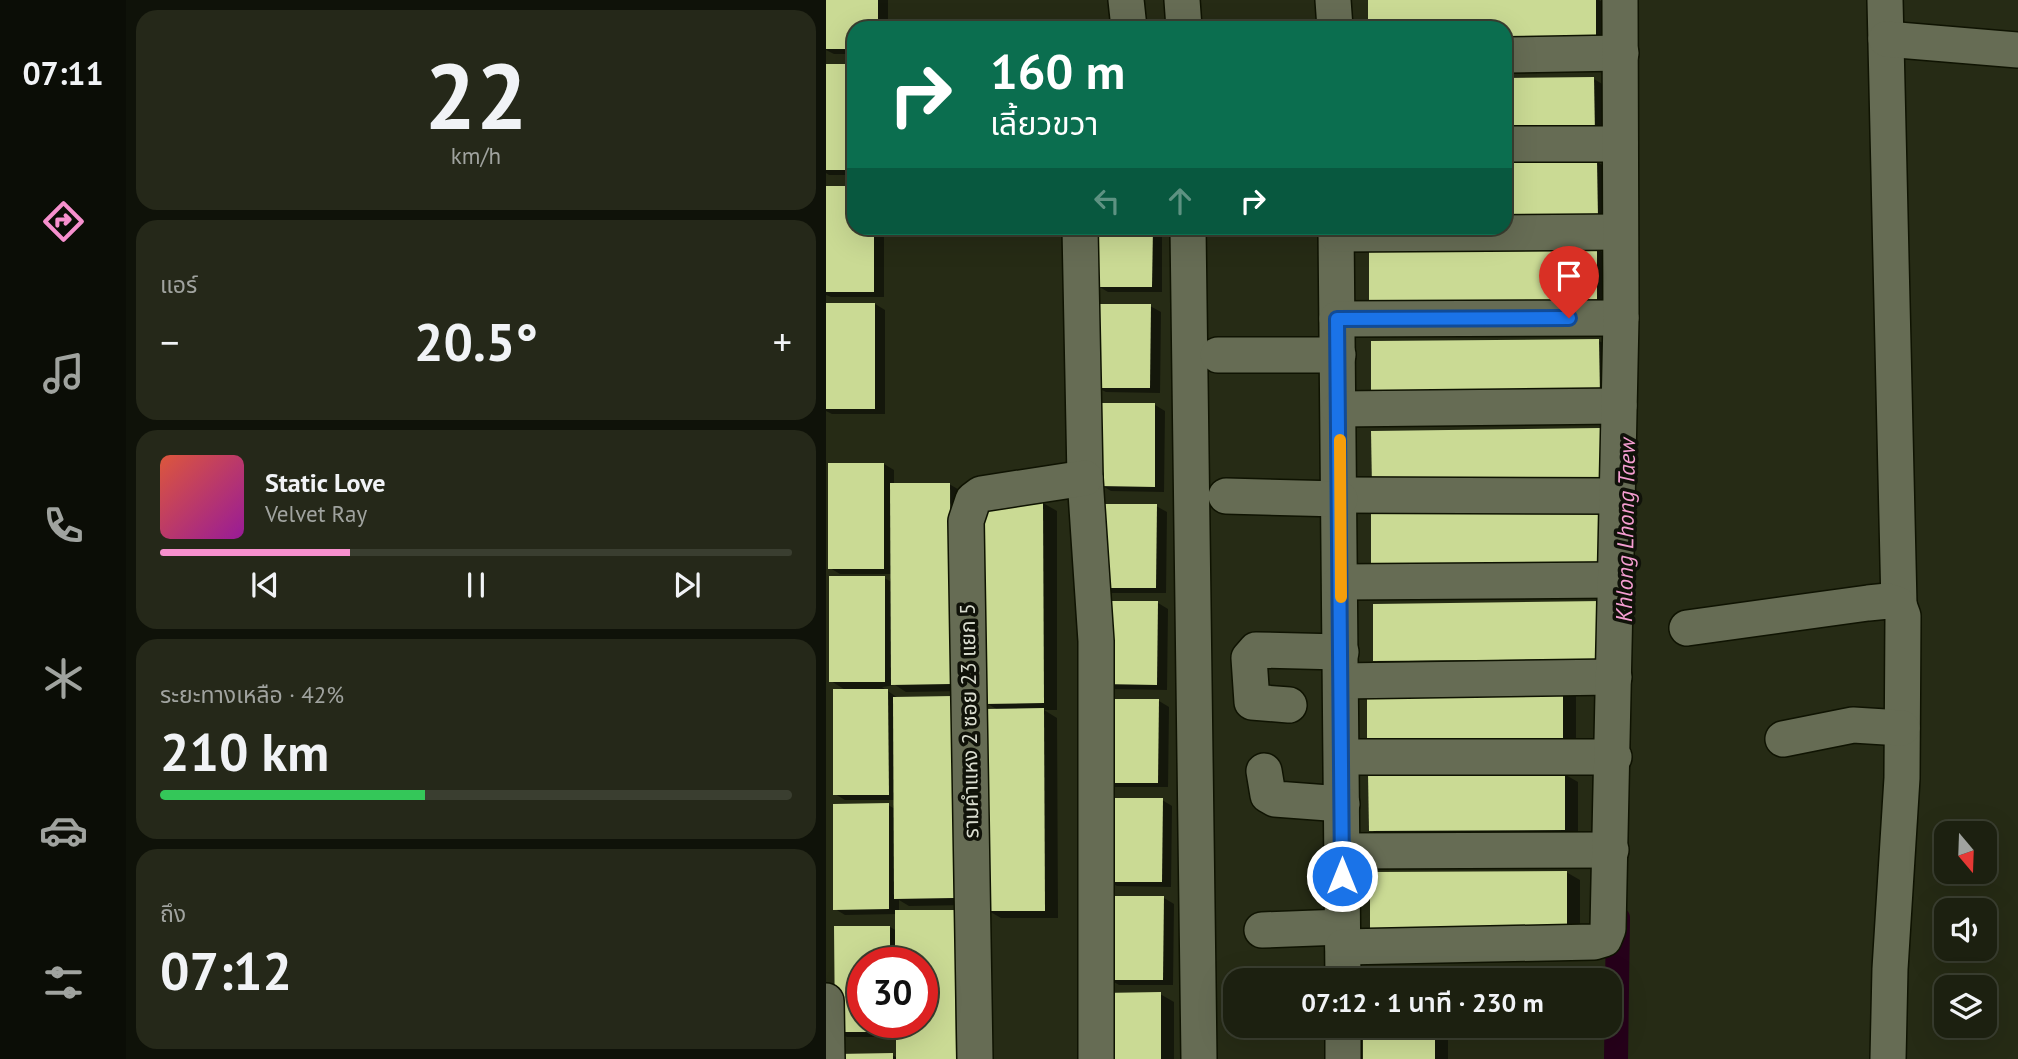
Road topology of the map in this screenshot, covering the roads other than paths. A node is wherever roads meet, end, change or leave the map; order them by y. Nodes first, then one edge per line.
1 (1126, 0) edge
2 (1182, 0) edge
3 (1333, 0) edge
4 (1619, 0) edge
5 (1885, 0) edge
6 (1128, 21) edge
7 (1184, 21) edge
8 (1334, 21) edge
9 (1886, 38) junction
10 (2018, 50) edge
11 (1621, 53) junction
12 (1512, 55) edge
13 (1512, 144) edge
14 (1620, 144) junction
15 (1512, 232) edge
16 (1620, 232) junction
17 (1080, 235) edge
18 (1188, 235) edge
19 (1336, 235) edge
20 (1621, 318) junction
21 (1337, 319) junction
22 (1217, 355) dead end
23 (1338, 355) junction
24 (1619, 406) junction
25 (1339, 408) junction
26 (1085, 478) junction
27 (1226, 496) dead end
28 (1617, 496) junction
29 (1340, 497) junction
30 (1615, 580) junction
31 (1340, 582) junction
32 (1899, 605) junction
33 (1687, 628) dead end
34 (1341, 666) junction
35 (1614, 677) junction
36 (1289, 705) dead end
37 (1902, 728) junction
38 (1783, 739) dead end
39 (1342, 757) junction
40 (1614, 757) junction
41 (1264, 771) dead end
42 (1342, 804) junction
43 (1611, 850) junction
44 (1342, 851) junction
45 (1262, 930) dead end
46 (1343, 951) edge
47 (826, 1001) edge
48 (1343, 1038) edge
49 (827, 1059) edge
50 (975, 1059) edge
51 (1096, 1059) edge
52 (1199, 1059) edge
53 (1343, 1059) edge
54 (1888, 1059) edge

1 - 6 street
2 - 7 street
3 - 8 street
4 - 11 street
5 - 9 street
9 - 10 street
9 - 32 street
11 - 12 street
11 - 14 street
13 - 14 street
14 - 16 street
15 - 16 street
16 - 20 street
17 - 26 street
18 - 52 street
19 - 21 street
20 - 21 street
20 - 24 street
21 - 23 street
22 - 23 street
23 - 25 street
24 - 25 street
24 - 28 street
25 - 29 street
26 - 50 street, รามคำแหง 2 ซอย 23 แยก 5
26 - 51 street
27 - 29 street
28 - 29 street
28 - 30 street
29 - 31 street
30 - 31 street
30 - 35 street
31 - 34 street
32 - 33 street
32 - 37 street
34 - 35 street
34 - 36 street
34 - 39 street
35 - 40 street
37 - 38 street
37 - 54 street
39 - 40 street
39 - 42 street
40 - 43 street
41 - 42 street
42 - 44 street
43 - 44 street
43 - 46 street
44 - 46 street
45 - 46 street
47 - 49 street
48 - 53 street

